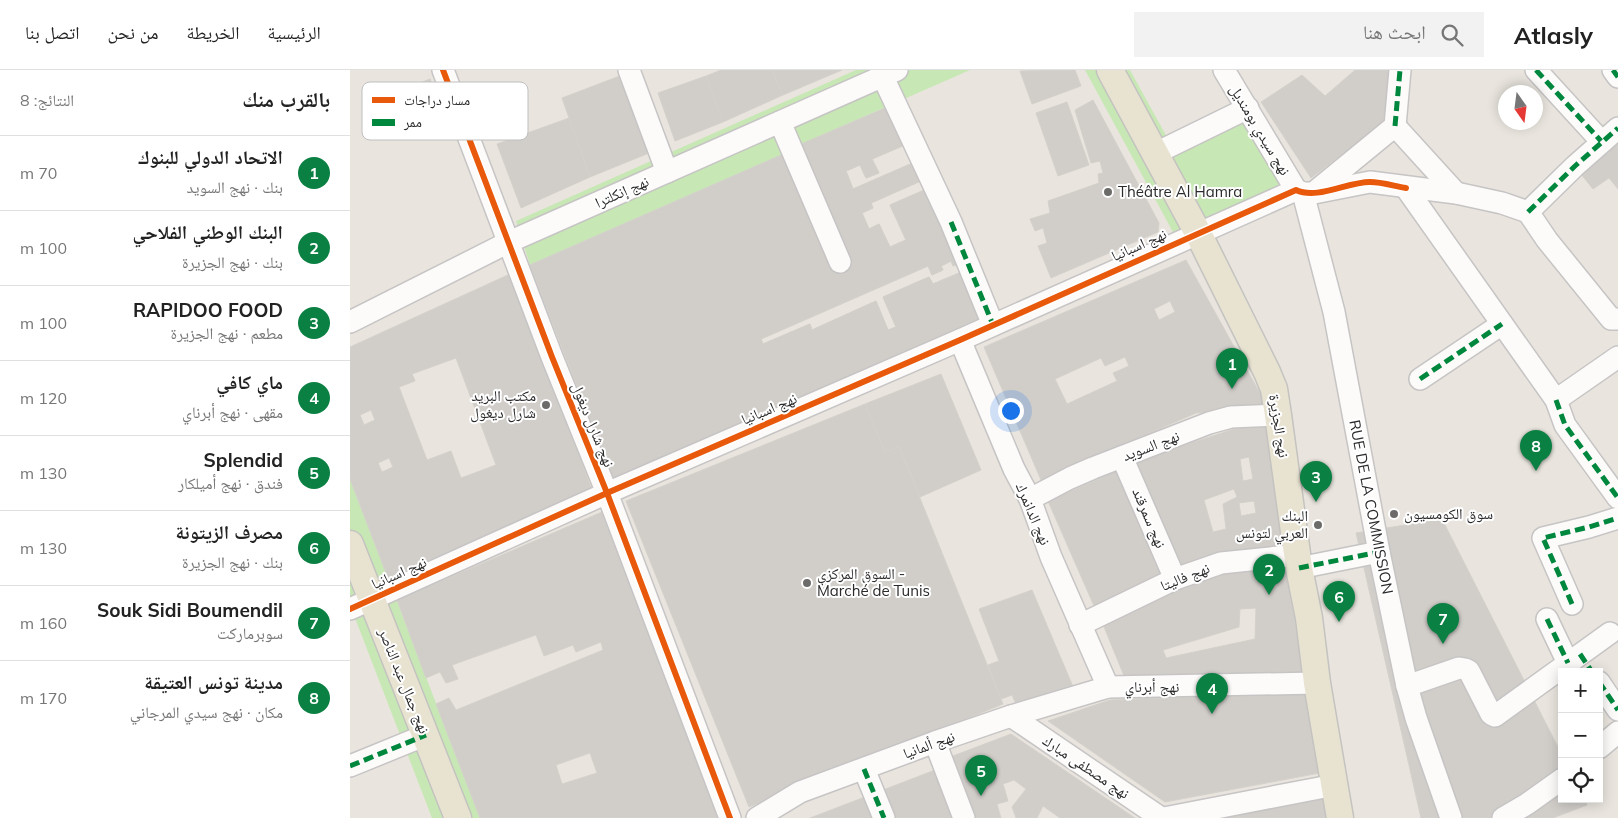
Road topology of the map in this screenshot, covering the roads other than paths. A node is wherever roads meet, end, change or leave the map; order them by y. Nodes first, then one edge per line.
1 (443, 70) edge
2 (629, 70) edge
3 (1110, 70) edge
4 (1224, 70) edge
5 (1400, 70) edge
6 (1536, 70) edge
7 (1614, 70) edge
8 (890, 73) edge
9 (1618, 77) edge
10 (448, 82) edge
11 (1248, 108) junction
12 (780, 122) junction
13 (1395, 126) junction
14 (1618, 128) edge
15 (470, 140) edge
16 (1601, 142) junction
17 (1156, 153) junction
18 (668, 172) junction
19 (1406, 188) junction
20 (1304, 192) junction
21 (1456, 193) junction
22 (1528, 212) junction
23 (1198, 232) junction
24 (509, 242) junction
25 (840, 262) dead end
26 (1615, 319) edge
27 (350, 322) edge
28 (1502, 324) junction
29 (993, 325) junction
30 (1618, 339) edge
31 (960, 340) junction
32 (1618, 357) edge
33 (1420, 379) dead end
34 (1556, 400) junction
35 (1278, 415) junction
36 (1122, 457) junction
37 (607, 493) junction
38 (1030, 498) junction
39 (1618, 498) edge
40 (1618, 518) edge
41 (350, 544) edge
42 (1379, 552) junction
43 (1298, 561) junction
44 (1175, 579) junction
45 (361, 604) edge
46 (1572, 604) dead end
47 (1547, 619) dead end
48 (1080, 625) junction
49 (1610, 633) dead end
50 (1574, 658) junction
51 (1587, 668) edge
52 (1317, 683) junction
53 (1407, 686) junction
54 (1108, 687) junction
55 (1603, 688) edge
56 (1618, 710) edge
57 (1011, 716) junction
58 (1618, 732) edge
59 (426, 735) junction
60 (934, 742) junction
61 (1603, 745) edge
62 (350, 766) edge
63 (864, 769) junction
64 (1558, 782) edge
65 (1335, 785) junction
66 (458, 818) edge
67 (730, 818) edge
68 (757, 818) edge
69 (884, 818) edge
70 (964, 818) edge
71 (1163, 818) edge
72 (1340, 818) edge
73 (1451, 818) edge
74 (1503, 818) edge

1 - 10 street, نهج شارل ديغول
2 - 18 street
3 - 17 main road, نهج الجزيرة
4 - 11 street, نهج سيدي بومنديل
5 - 13 street
6 - 16 street
7 - 9 street
8 - 12 street, نهج إنكلترا
8 - 29 street
11 - 17 street
11 - 20 street, نهج سيدي بومنديل
12 - 18 street, نهج إنكلترا
12 - 25 street
13 - 20 street
13 - 21 street
14 - 16 street
15 - 24 street, نهج شارل ديغول
16 - 22 street
17 - 23 main road, نهج الجزيرة
18 - 24 street, نهج إنكلترا
19 - 20 street
19 - 21 street
19 - 28 street
20 - 23 street, نهج اسبانيا
20 - 42 street, RUE DE LA COMMISSION
21 - 22 street
22 - 26 street
23 - 29 street, نهج اسبانيا
23 - 35 main road, نهج الجزيرة
24 - 27 street, نهج إنكلترا
24 - 37 street, نهج شارل ديغول
26 - 30 street
28 - 33 street
28 - 34 street
29 - 31 street, نهج اسبانيا
31 - 37 street, نهج اسبانيا
31 - 38 street, نهج الدانمرك
32 - 34 street
34 - 39 street
35 - 36 street, نهج السويد
35 - 43 main road, نهج الجزيرة
36 - 38 street, نهج السويد
36 - 44 street, نهج سمرقند
37 - 45 street, نهج اسبانيا
37 - 67 street, نهج شارل ديغول
38 - 48 street, نهج الدانمرك
40 - 46 street
41 - 45 main road, نهج جمال عبد الناصر
42 - 43 street, نهج فاليتا
42 - 53 street, RUE DE LA COMMISSION
43 - 44 street, نهج فاليتا
43 - 52 main road, نهج الجزيرة
44 - 48 street, نهج فاليتا
45 - 59 main road, نهج جمال عبد الناصر
47 - 50 street
48 - 54 street, نهج الدانمرك
49 - 50 street
50 - 51 street
50 - 53 street
52 - 54 street, نهج أبرناي
52 - 65 main road, نهج الجزيرة
53 - 73 street, RUE DE LA COMMISSION
54 - 57 street, نهج ألمانيا
55 - 56 street
57 - 60 street, نهج ألمانيا
57 - 71 street, نهج مصطفى مبارك
58 - 61 street
59 - 62 street
59 - 66 main road, نهج جمال عبد الناصر
60 - 63 street, نهج ألمانيا
60 - 70 street
63 - 68 street, نهج ألمانيا
63 - 69 street
64 - 74 street
65 - 71 street
65 - 72 main road, نهج الجزيرة

